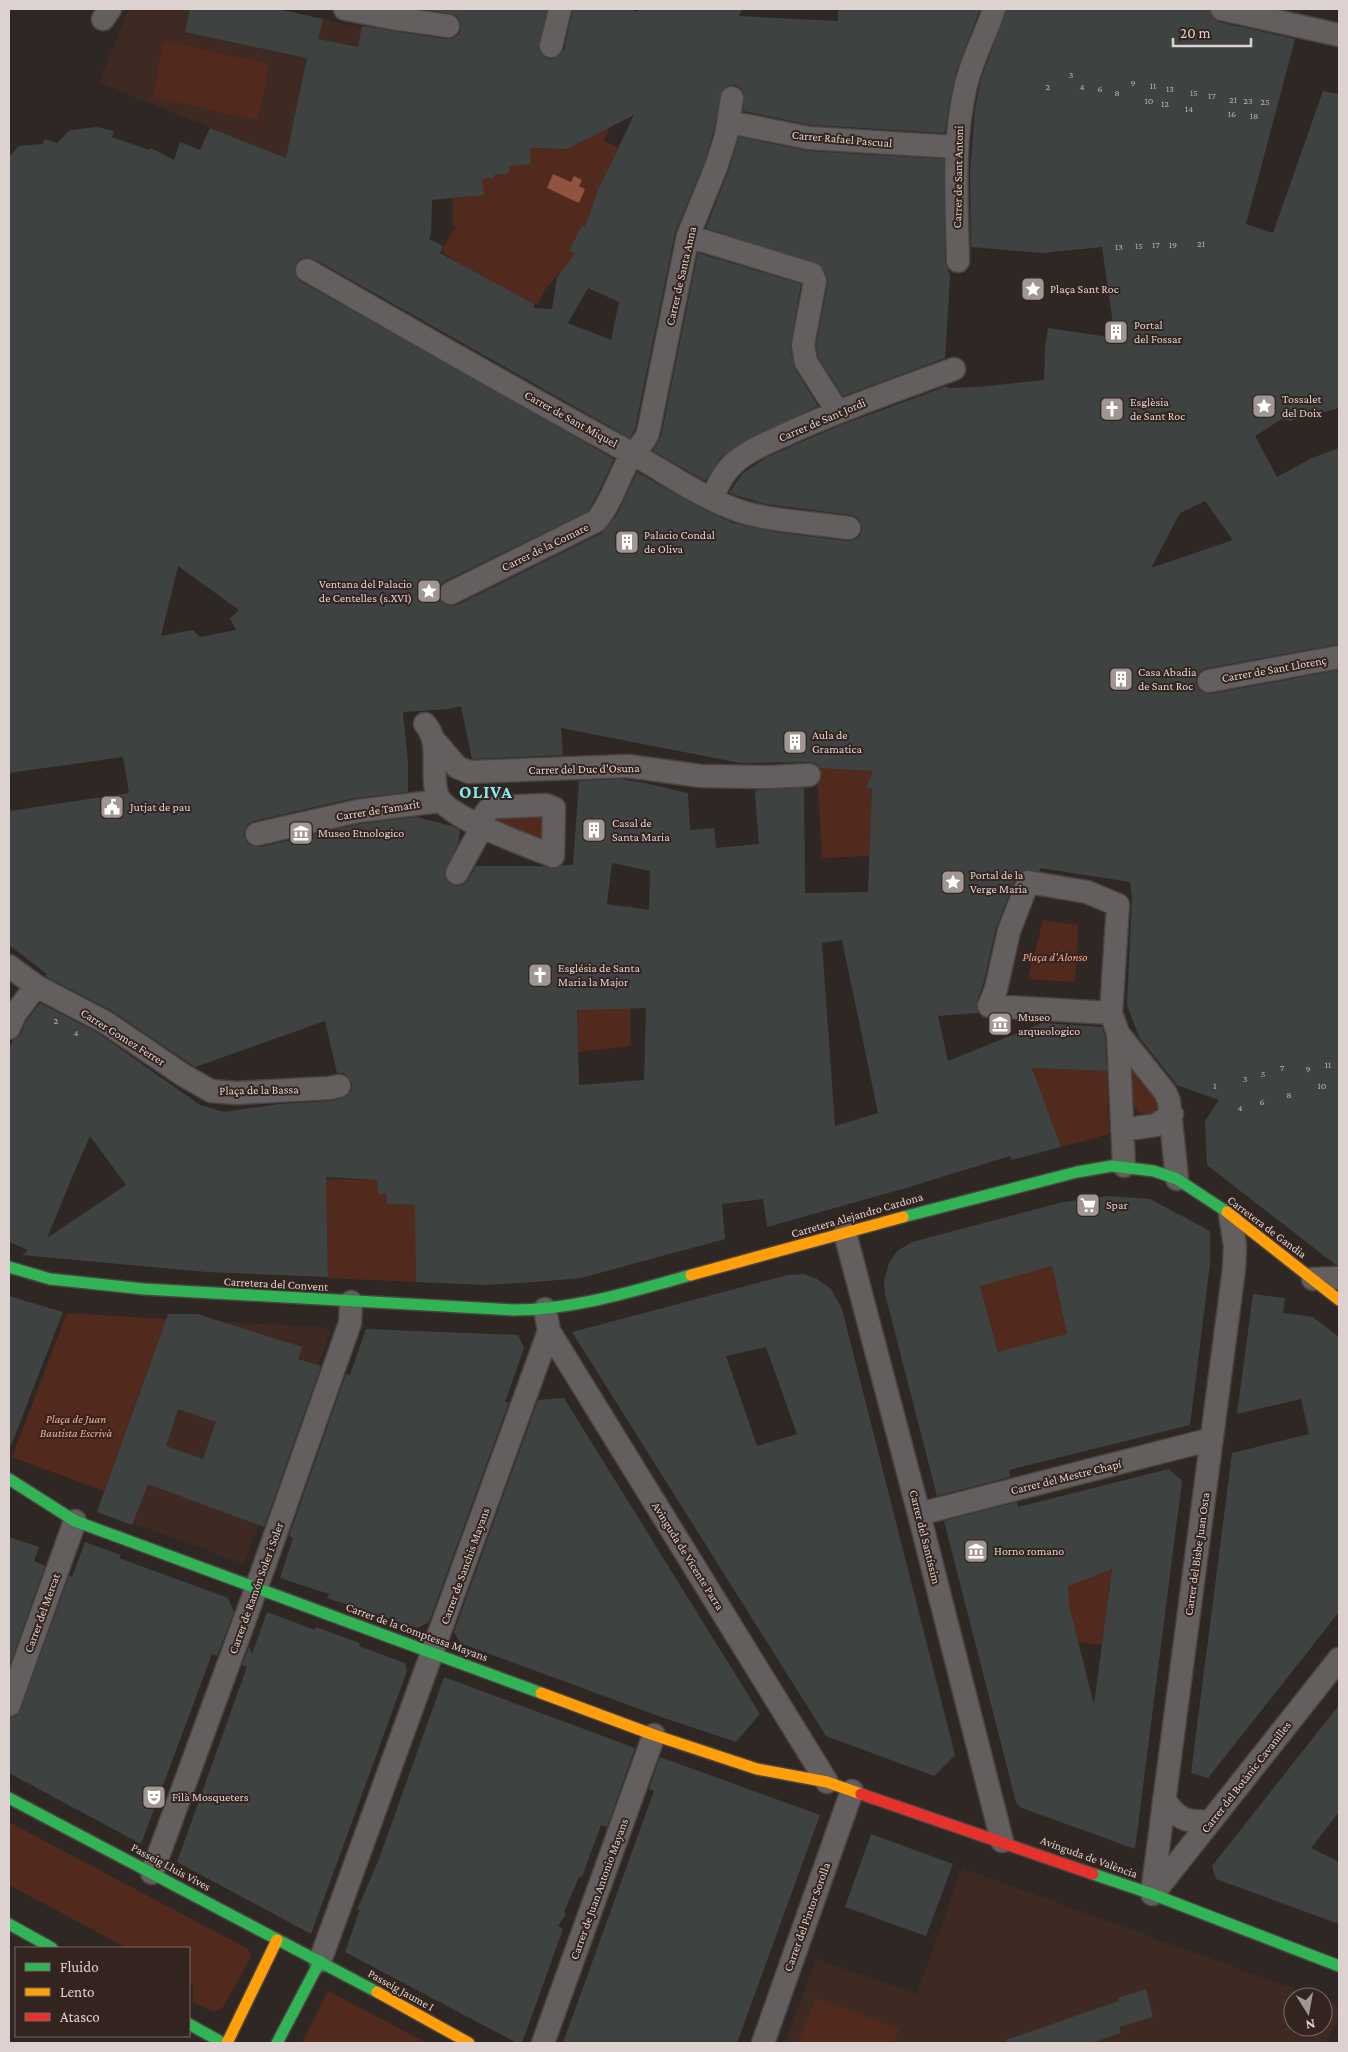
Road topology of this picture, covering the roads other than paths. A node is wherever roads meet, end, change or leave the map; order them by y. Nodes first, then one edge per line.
1 (345, 9) edge
2 (560, 9) edge
3 (994, 9) edge
4 (1222, 9) edge
5 (393, 13) edge
6 (448, 26) dead end
7 (1339, 36) edge
8 (550, 46) dead end
9 (732, 98) dead end
10 (729, 122) junction
11 (956, 147) junction
12 (688, 236) junction
13 (958, 261) dead end
14 (307, 270) dead end
15 (954, 369) dead end
16 (837, 411) junction
17 (634, 454) junction
18 (712, 498) junction
19 (849, 528) dead end
20 (451, 593) dead end
21 (1339, 657) edge
22 (1209, 681) dead end
23 (809, 775) dead end
24 (440, 802) junction
25 (257, 834) dead end
26 (457, 873) dead end
27 (9, 966) edge
28 (36, 986) junction
29 (1114, 1023) junction
30 (9, 1028) edge
31 (183, 1075) joint
32 (339, 1086) dead end
33 (1172, 1114) junction
34 (1122, 1130) junction
35 (1124, 1166) junction
36 (1177, 1179) junction
37 (1230, 1214) junction
38 (846, 1233) junction
39 (9, 1267) edge
40 (1339, 1278) edge
41 (1313, 1279) junction
42 (1339, 1300) edge
43 (351, 1302) junction
44 (547, 1320) junction
45 (1212, 1439) junction
46 (9, 1479) edge
47 (919, 1514) junction
48 (75, 1521) junction
49 (256, 1589) junction
50 (433, 1653) junction
51 (1339, 1659) edge
52 (9, 1705) edge
53 (654, 1735) junction
54 (827, 1782) junction
55 (852, 1791) junction
56 (9, 1798) edge
57 (1164, 1799) junction
58 (1211, 1821) junction
59 (1002, 1841) junction
60 (152, 1873) junction
61 (1152, 1894) junction
62 (9, 1924) edge
63 (277, 1940) junction
64 (50, 1947) edge
65 (320, 1961) junction
66 (1339, 1966) edge
67 (190, 2025) edge
68 (225, 2043) edge
69 (277, 2043) edge
70 (468, 2043) edge
71 (543, 2043) edge
72 (762, 2043) edge

1 - 5 street
2 - 8 street
3 - 11 street, Carrer de Sant Antoni
4 - 7 street
5 - 6 street
9 - 10 street, Carrer de Santa Anna
10 - 11 street, Carrer Rafael Pascual
10 - 12 street, Carrer de Santa Anna
11 - 13 street, Carrer de Sant Antoni
12 - 16 street
12 - 17 street, Carrer de Santa Anna
14 - 17 street, Carrer de Sant Miquel
15 - 16 street, Carrer de Sant Jordi
16 - 18 street, Carrer de Sant Jordi
17 - 18 street, Carrer de Sant Miquel
17 - 20 street, Carrer de la Comare
18 - 19 street, Carrer de Sant Miquel
21 - 22 street, Carrer de Sant Llorenç
23 - 24 street, Carrer del Duc d'Osuna
24 - 25 street, Carrer de Tamarit
24 - 26 street
27 - 28 street, Carrer Gomez Ferrer
28 - 30 street
28 - 31 street, Carrer Gomez Ferrer
29 - 29 street
29 - 33 street
29 - 34 street
31 - 32 street, Plaça de la Bassa
33 - 34 street
33 - 36 street
34 - 35 street
35 - 36 street, Carretera Alejandro Cardona
35 - 38 street, Carretera Alejandro Cardona
36 - 37 street, Carretera de Gandia
37 - 41 street, Carretera de Gandia
37 - 45 street, Carrer del Bisbe Juan Osta
38 - 44 street, Carretera Alejandro Cardona
38 - 47 street, Carrer del Santíssim
39 - 43 street, Carretera del Convent
40 - 41 street
41 - 42 street, Carretera de Gandia
43 - 44 street, Carretera del Convent
43 - 49 street, Carrer de Ramón Soler i Soler
44 - 50 street, Carrer de Sanchis Mayans
44 - 54 street, Avinguda de Vicente Parra
45 - 47 street, Carrer del Mestre Chapí
45 - 57 street, Carrer del Bisbe Juan Osta
46 - 48 street, Carrer de la Comptessa Mayans
47 - 59 street, Carrer del Santíssim
48 - 49 street, Carrer de la Comptessa Mayans
48 - 52 street, Carrer del Mercat
49 - 50 street, Carrer de la Comptessa Mayans
49 - 60 street, Carrer de Ramón Soler i Soler
50 - 53 street, Carrer de la Comptessa Mayans
50 - 65 street, Carrer de Sanchis Mayans
51 - 58 street, Carrer del Botànic Cavanilles
53 - 54 street, Carrer de la Comptessa Mayans
53 - 71 street, Carrer de Juan Antonio Mayans
54 - 55 street, Avinguda de València
55 - 59 street, Avinguda de València
55 - 72 street, Carrer del Pintor Sorolla
56 - 60 street, Passeig Lluis Vives
57 - 58 street
57 - 61 street, Carrer del Bisbe Juan Osta
58 - 61 street, Carrer del Botànic Cavanilles
59 - 61 street, Avinguda de València
60 - 63 street, Passeig Lluis Vives
61 - 66 street, Avinguda de València
62 - 64 street
63 - 65 street, Passeig Lluis Vives
63 - 68 street
65 - 69 street
65 - 70 street, Passeig Jaume I
67 - 68 street

